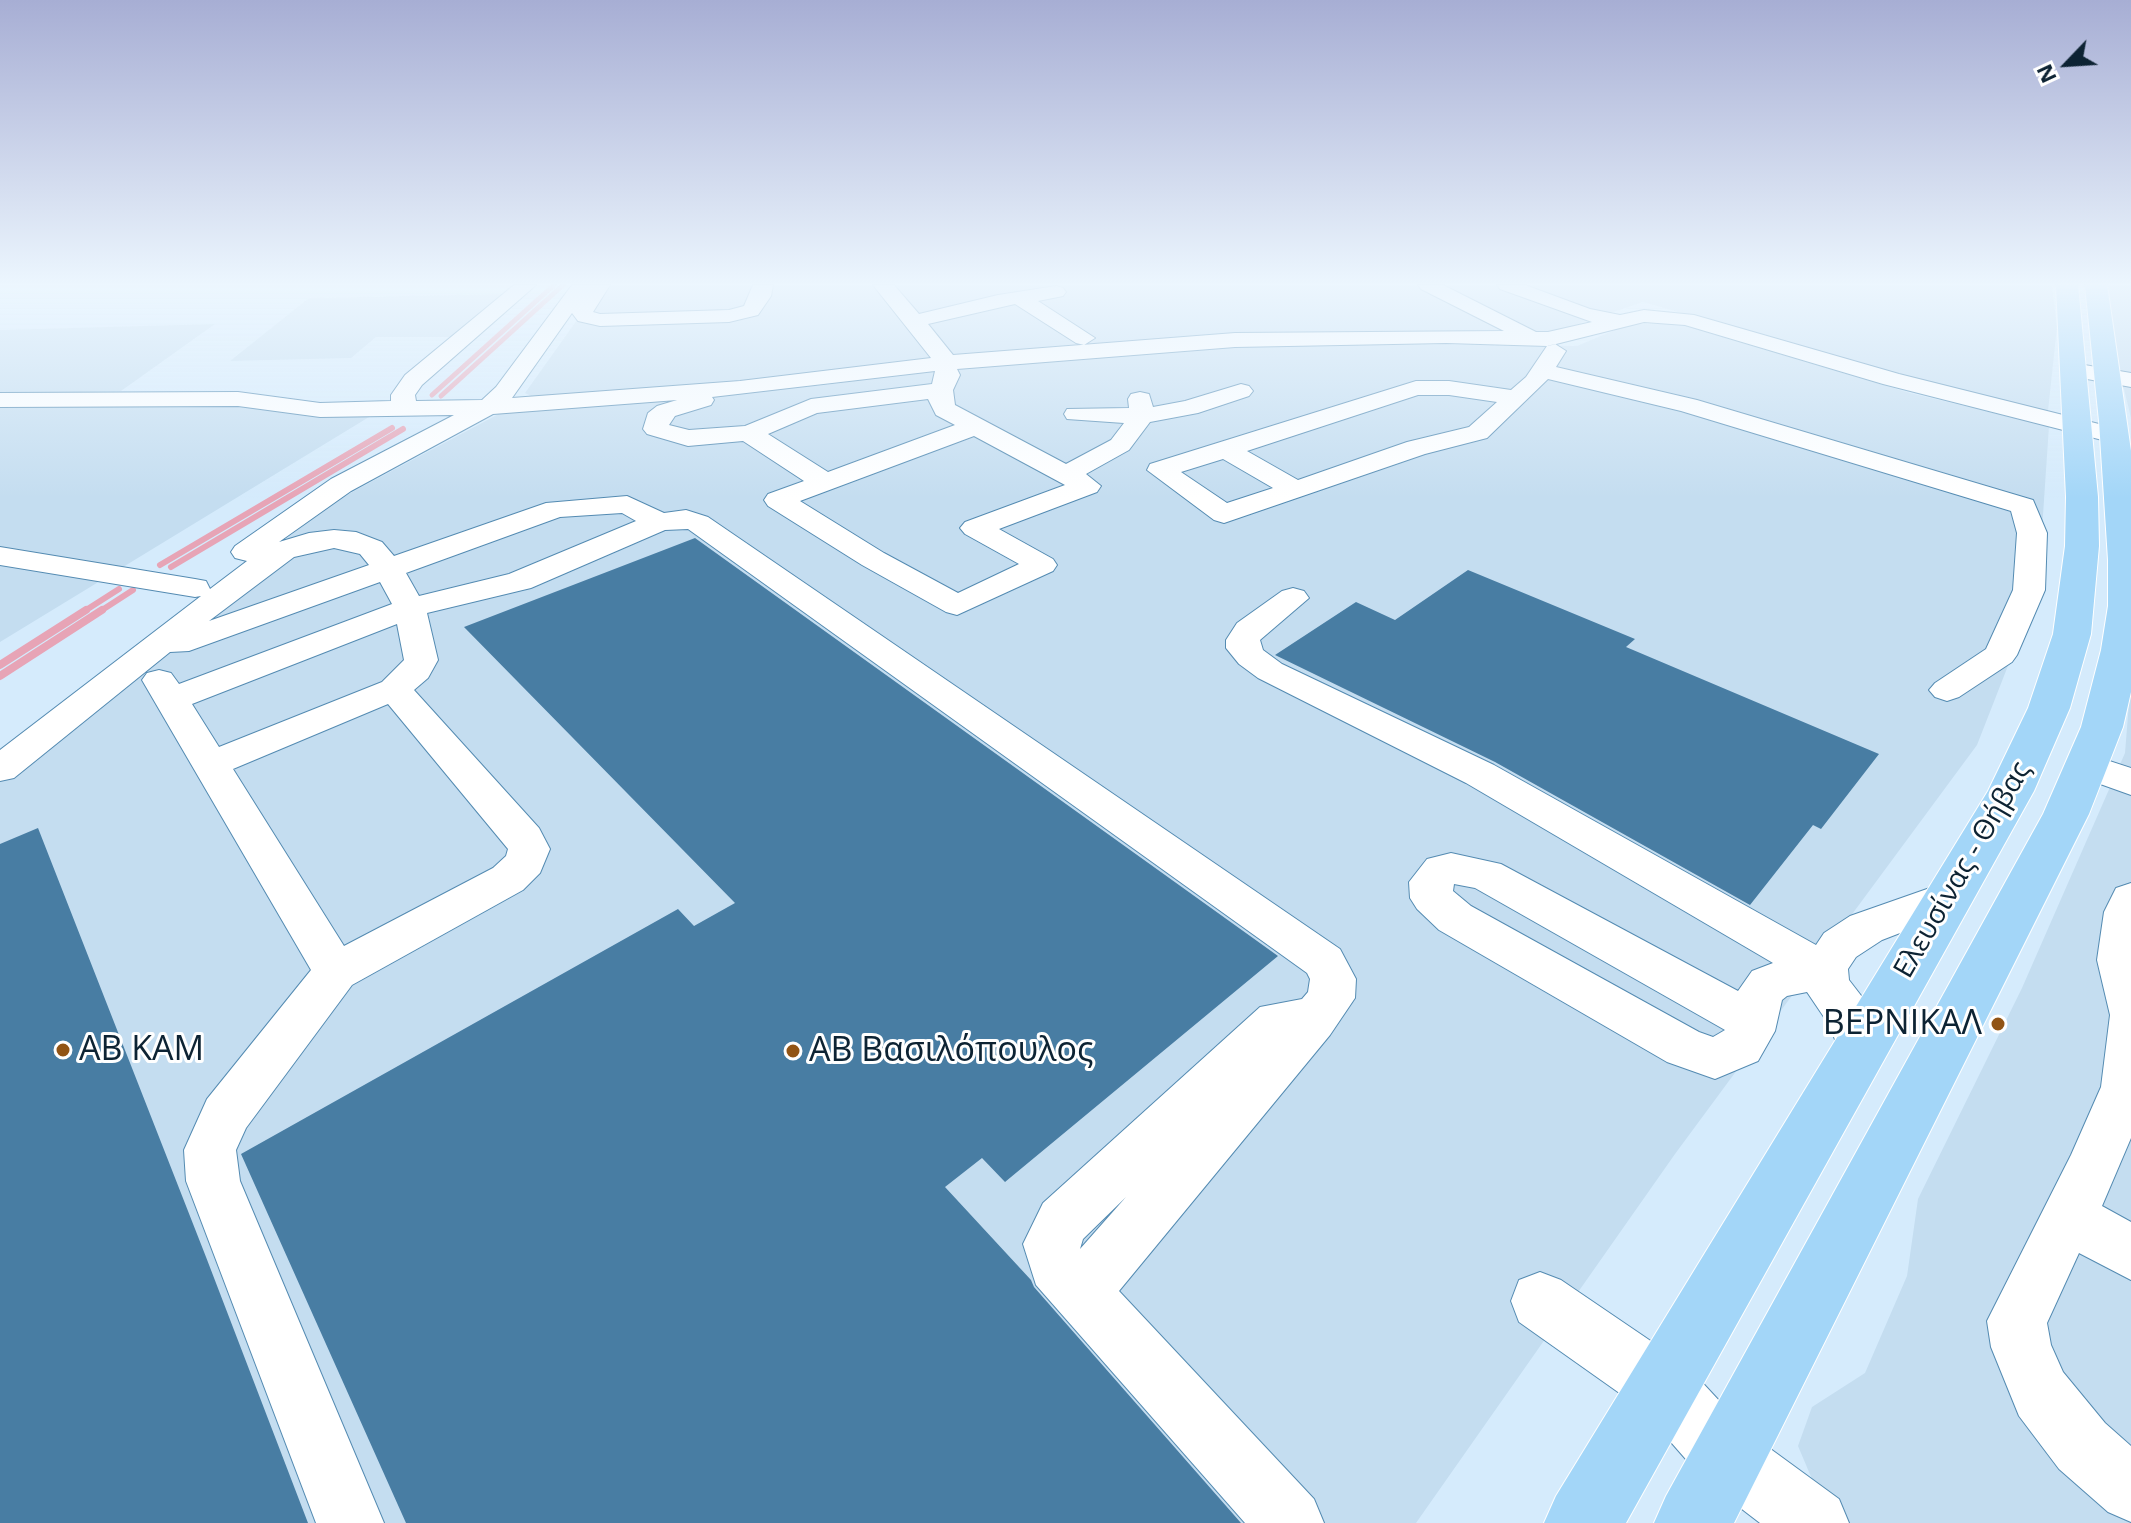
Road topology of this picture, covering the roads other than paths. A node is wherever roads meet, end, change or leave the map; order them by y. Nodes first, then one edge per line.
1 (441, 356) edge
2 (530, 356) edge
3 (941, 356) edge
4 (1021, 356) edge
5 (1552, 356) edge
6 (1813, 356) edge
7 (2072, 356) edge
8 (2113, 356) edge
9 (942, 362) junction
10 (2073, 370) junction
11 (1542, 371) junction
12 (2118, 378) edge
13 (941, 390) junction
14 (1241, 391) dead end
15 (1517, 398) junction
16 (0, 400) edge
17 (811, 406) junction
18 (404, 407) junction
19 (488, 407) junction
20 (1141, 407) junction
21 (1076, 414) dead end
22 (974, 427) junction
23 (2077, 427) junction
24 (748, 433) junction
25 (2120, 445) edge
26 (1225, 449) junction
27 (1065, 475) junction
28 (825, 482) junction
29 (1296, 490) junction
30 (659, 522) junction
31 (0, 556) edge
32 (2129, 560) edge
33 (262, 564) junction
34 (228, 566) junction
35 (389, 569) junction
36 (195, 588) junction
37 (1293, 598) dead end
38 (410, 608) junction
39 (144, 655) junction
40 (394, 689) junction
41 (1947, 690) dead end
42 (170, 700) junction
43 (0, 739) edge
44 (211, 764) junction
45 (0, 769) edge
46 (2110, 774) edge
47 (1947, 898) junction
48 (2131, 899) edge
49 (1824, 971) junction
50 (336, 972) junction
51 (2131, 1010) edge
52 (2131, 1021) edge
53 (1754, 1023) junction
54 (1860, 1048) junction
55 (2069, 1217) junction
56 (2131, 1253) edge
57 (1540, 1301) dead end
58 (1664, 1387) junction
59 (1727, 1457) junction
60 (2131, 1489) edge
61 (350, 1523) edge
62 (1290, 1523) edge
63 (1583, 1523) edge
64 (1693, 1523) edge
65 (1815, 1523) edge

1 - 18 street
2 - 19 street
3 - 9 street
4 - 9 street
5 - 11 street
6 - 23 street
7 - 10 main road, Ελευσίνας - Θήβας
8 - 12 main road, Ελευσίνας - Θήβας
9 - 13 street
9 - 19 street
10 - 12 street
10 - 23 main road, Ελευσίνας - Θήβας
11 - 15 street
11 - 41 street
12 - 25 main road, Ελευσίνας - Θήβας
13 - 17 street
13 - 22 street
14 - 20 street
15 - 26 street
15 - 29 street
16 - 18 street
17 - 24 street
17 - 24 street
18 - 19 street
19 - 34 street
20 - 21 street
20 - 27 street
22 - 27 street
22 - 28 street
23 - 25 street
23 - 47 main road, Ελευσίνας - Θήβας
24 - 28 street
25 - 32 main road, Ελευσίνας - Θήβας
26 - 29 street
26 - 29 street
27 - 28 street
30 - 35 street
30 - 38 street
30 - 62 street
31 - 36 street
32 - 46 main road, Ελευσίνας - Θήβας
33 - 34 street
33 - 35 street
33 - 39 street
34 - 36 street
35 - 38 street
35 - 39 street
36 - 43 street
37 - 49 street
38 - 40 street
38 - 42 street
39 - 42 street
39 - 45 street
40 - 44 street
40 - 50 street
42 - 44 street
44 - 50 street
46 - 59 main road, Ελευσίνας - Θήβας
47 - 49 street
47 - 54 main road, Ελευσίνας - Θήβας
48 - 51 street
49 - 53 street
49 - 54 street
50 - 61 street
52 - 55 street
53 - 53 street
54 - 58 main road, Ελευσίνας - Θήβας
55 - 56 street
55 - 60 street
57 - 58 street
58 - 59 street
58 - 63 main road, Ελευσίνας - Θήβας
59 - 64 main road, Ελευσίνας - Θήβας
59 - 65 street

